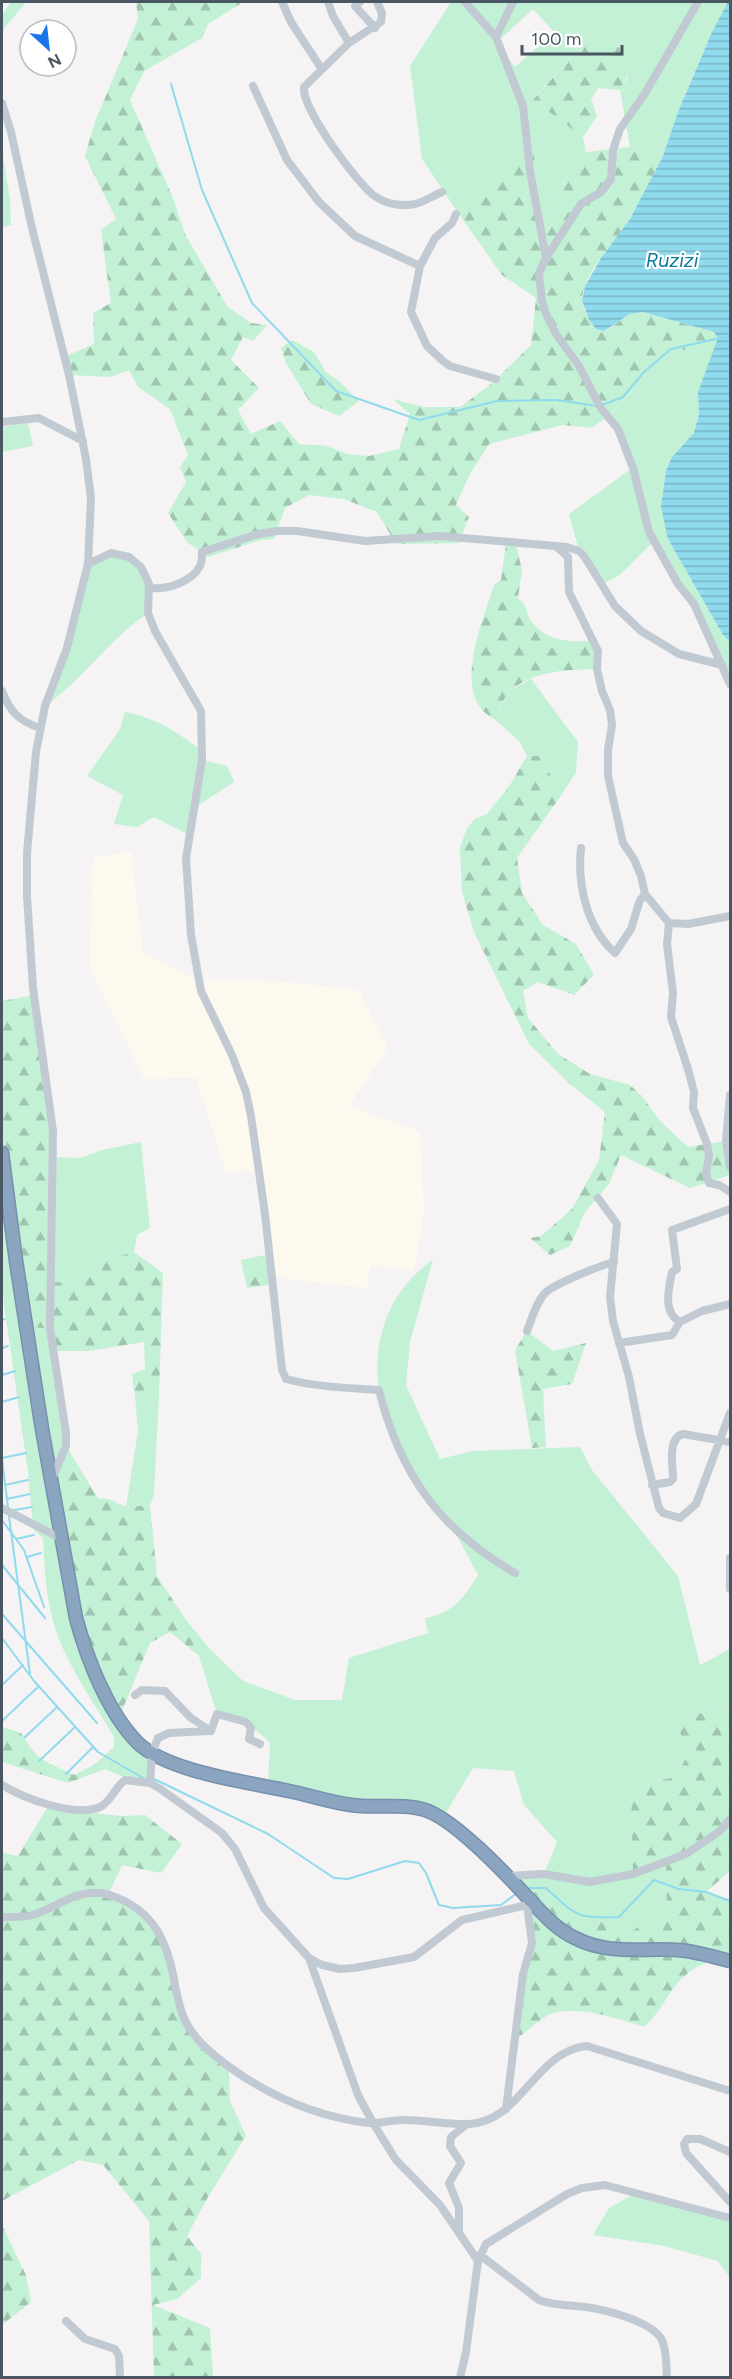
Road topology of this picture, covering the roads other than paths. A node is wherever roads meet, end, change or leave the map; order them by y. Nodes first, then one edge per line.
1 (282, 2) edge
2 (328, 2) edge
3 (360, 2) edge
4 (377, 2) edge
5 (465, 2) edge
6 (513, 2) edge
7 (698, 2) edge
8 (375, 28) junction
9 (496, 37) junction
10 (349, 43) junction
11 (321, 68) junction
12 (253, 86) dead end
13 (2, 103) edge
14 (442, 192) dead end
15 (456, 214) dead end
16 (546, 258) junction
17 (420, 266) junction
18 (496, 378) dead end
19 (2, 422) edge
20 (83, 441) junction
21 (556, 546) junction
22 (88, 564) junction
23 (150, 588) junction
24 (722, 665) junction
25 (730, 684) edge
26 (2, 691) edge
27 (40, 728) junction
28 (581, 848) dead end
29 (645, 894) junction
30 (730, 916) edge
31 (669, 923) junction
32 (730, 1095) edge
33 (2, 1153) edge
34 (730, 1167) edge
35 (730, 1192) edge
36 (598, 1198) dead end
37 (730, 1209) edge
38 (614, 1262) junction
39 (730, 1304) edge
40 (680, 1322) junction
41 (527, 1331) dead end
42 (619, 1343) junction
43 (730, 1413) edge
44 (720, 1439) junction
45 (730, 1442) edge
46 (52, 1479) junction
47 (652, 1485) junction
48 (3, 1509) edge
49 (60, 1538) junction
50 (730, 1558) edge
51 (515, 1572) dead end
52 (730, 1589) edge
53 (135, 1695) dead end
54 (211, 1731) junction
55 (260, 1744) dead end
56 (152, 1753) junction
57 (150, 1780) junction
58 (2, 1785) edge
59 (730, 1819) edge
60 (509, 1880) junction
61 (528, 1901) junction
62 (2, 1917) edge
63 (309, 1958) junction
64 (730, 1961) edge
65 (730, 2091) edge
66 (506, 2109) junction
67 (373, 2123) junction
68 (468, 2124) junction
69 (730, 2152) edge
70 (730, 2202) edge
71 (730, 2218) edge
72 (459, 2234) junction
73 (479, 2258) junction
74 (66, 2321) dead end
75 (120, 2378) edge
76 (460, 2378) edge
77 (667, 2378) edge

1 - 11 street
2 - 10 street
3 - 8 street
4 - 8 street
5 - 9 street
6 - 9 street
7 - 16 street
8 - 10 street
9 - 16 street
10 - 11 street
11 - 14 street
12 - 17 street
13 - 20 street
15 - 17 street
16 - 24 street
17 - 18 street
19 - 20 street
20 - 22 street
21 - 23 street
21 - 24 street
21 - 29 street
22 - 23 street
22 - 27 street
23 - 51 street
24 - 25 street
26 - 27 street
27 - 46 street
28 - 29 street
29 - 31 street
30 - 31 street
31 - 35 street
32 - 34 street
33 - 46 highway
36 - 38 street
37 - 40 street
38 - 41 street
38 - 42 street
39 - 40 street
40 - 42 street
42 - 47 street
43 - 44 street
44 - 45 street
44 - 47 street
44 - 47 street
46 - 49 highway
48 - 49 street
49 - 56 highway
50 - 52 street
53 - 54 street
54 - 55 street
54 - 56 street
56 - 57 street
56 - 60 highway
57 - 58 street
57 - 63 street
59 - 60 street
60 - 61 highway
61 - 63 street
61 - 64 highway
61 - 66 street
62 - 67 street
63 - 67 street
65 - 66 street
66 - 68 street
67 - 68 street
67 - 72 street
68 - 72 street
69 - 70 street
71 - 73 street
72 - 73 street
73 - 76 street
73 - 77 street
74 - 75 street

